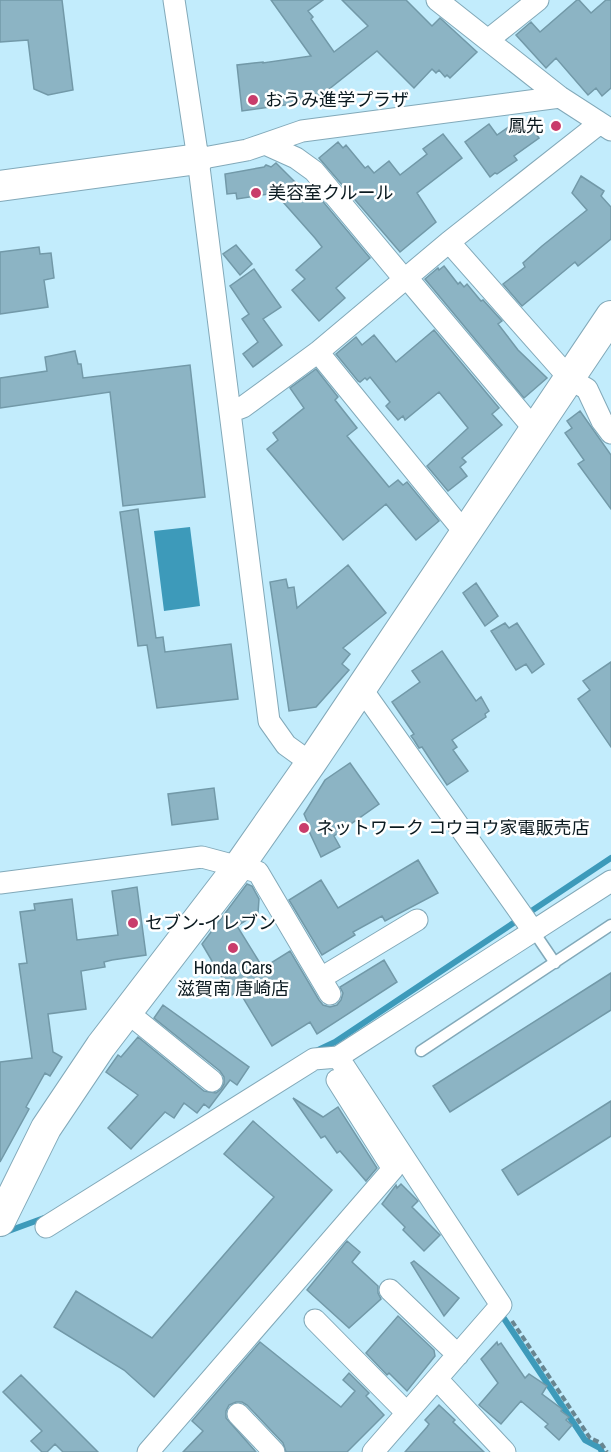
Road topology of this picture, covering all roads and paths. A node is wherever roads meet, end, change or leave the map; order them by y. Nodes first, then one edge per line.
1 (174, 0) edge
2 (437, 0) edge
3 (538, 0) edge
4 (488, 40) junction
5 (560, 97) junction
6 (606, 127) edge
7 (265, 144) junction
8 (198, 159) junction
9 (0, 186) edge
10 (450, 242) junction
11 (406, 280) junction
12 (611, 316) edge
13 (318, 352) junction
14 (570, 379) junction
15 (230, 412) junction
16 (535, 430) junction
17 (611, 434) edge
18 (465, 533) junction
19 (361, 688) junction
20 (311, 763) junction
21 (239, 866) junction
22 (611, 881) edge
23 (0, 883) edge
24 (417, 920) dead end
25 (611, 925) edge
26 (533, 930) junction
27 (555, 963) junction
28 (127, 1012) junction
29 (421, 1051) dead end
30 (331, 1057) junction
31 (212, 1081) dead end
32 (398, 1162) junction
33 (0, 1220) edge
34 (46, 1227) dead end
35 (390, 1290) dead end
36 (501, 1305) junction
37 (315, 1320) dead end
38 (458, 1355) junction
39 (437, 1379) junction
40 (406, 1413) junction
41 (238, 1414) dead end
42 (148, 1452) edge
43 (274, 1452) edge
44 (373, 1452) edge
45 (505, 1452) edge
46 (607, 1452) edge

1 - 8 street
2 - 4 street
3 - 4 street
4 - 5 street
5 - 6 street
5 - 7 street
6 - 10 street
7 - 8 street
7 - 11 street
8 - 9 street
8 - 15 street
10 - 11 street
10 - 14 street
11 - 13 street
11 - 16 street
12 - 14 street
13 - 15 street
13 - 18 street
14 - 16 street
14 - 17 street
15 - 20 street
16 - 18 street
18 - 19 street
19 - 20 street
19 - 26 street
20 - 21 street
21 - 23 street
21 - 24 street
21 - 28 street
22 - 26 street
25 - 27 lane
26 - 27 lane
26 - 30 street
27 - 29 lane
28 - 31 street
28 - 33 street
30 - 32 street
30 - 34 street
32 - 36 street
32 - 42 street
35 - 38 street
36 - 38 street
36 - 46 path
37 - 40 street
38 - 39 street
39 - 40 street
39 - 45 street
40 - 44 street
41 - 43 street

